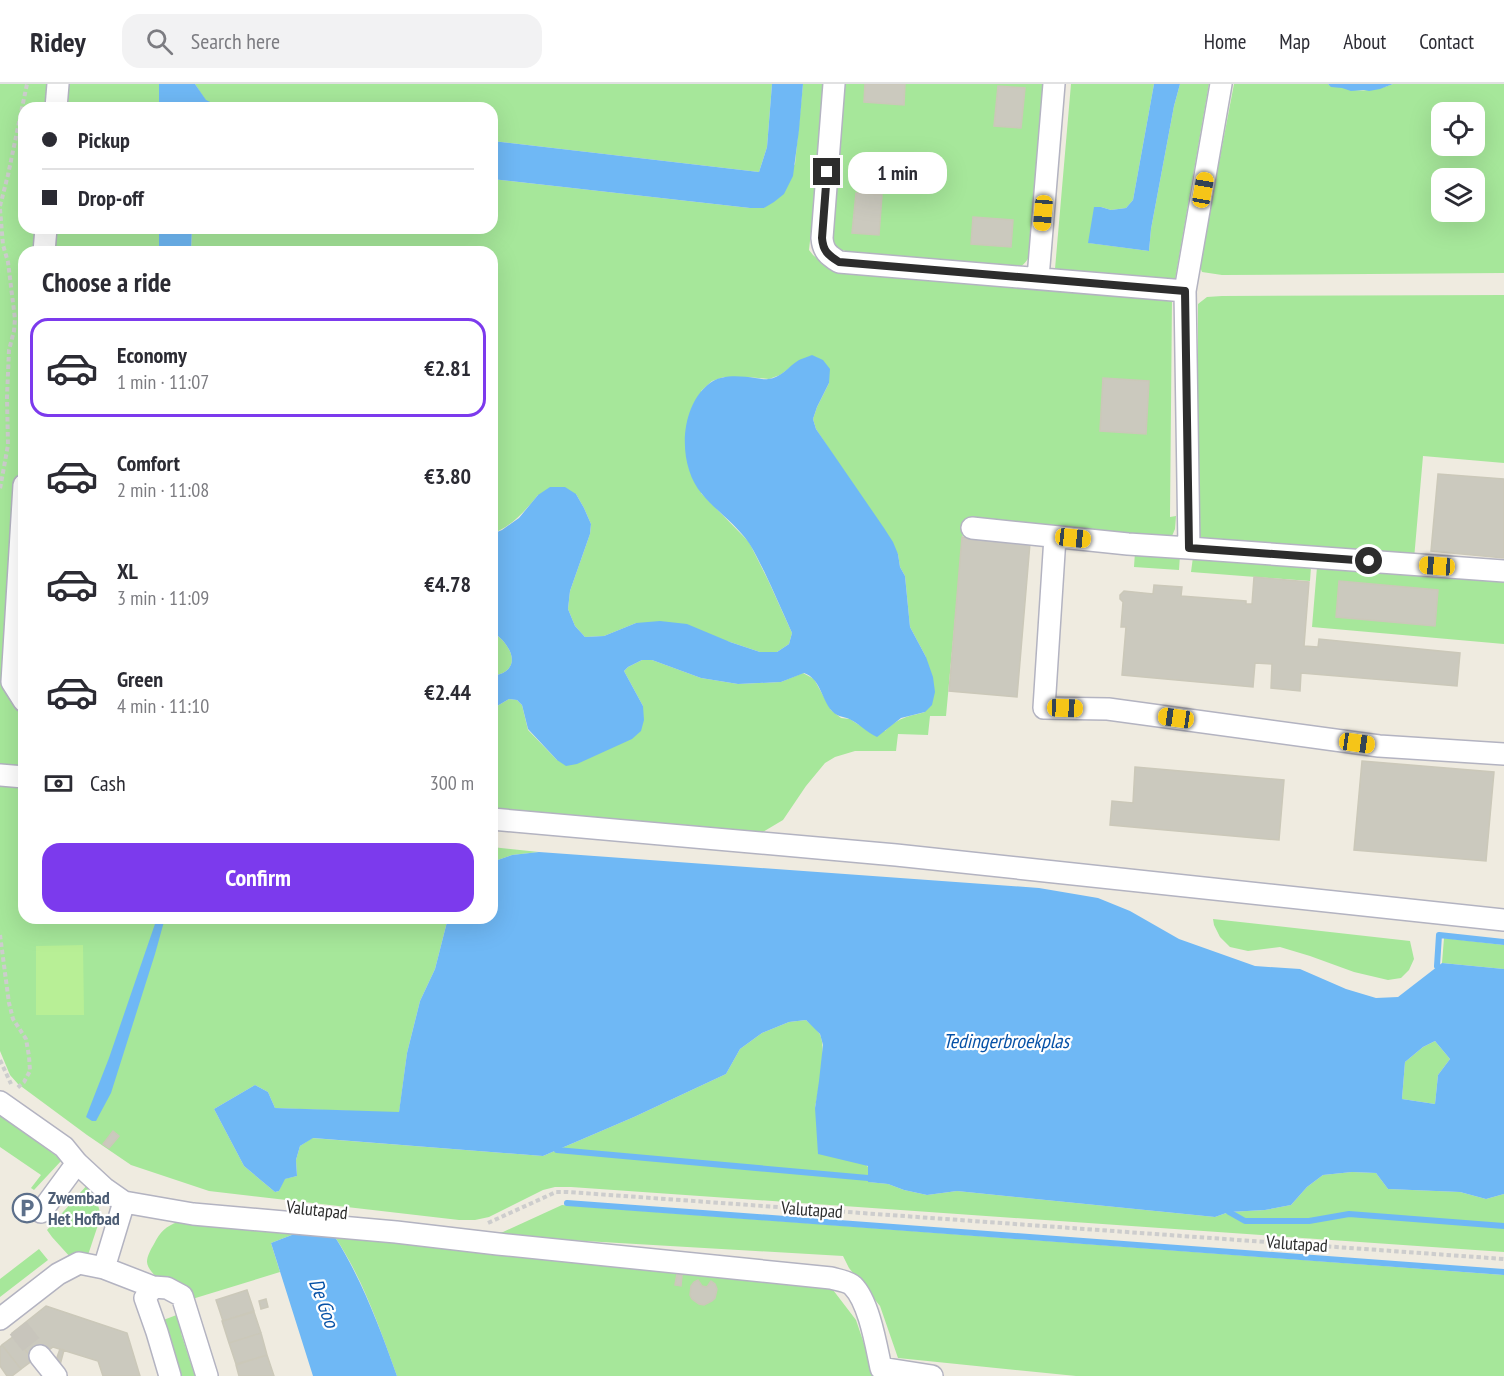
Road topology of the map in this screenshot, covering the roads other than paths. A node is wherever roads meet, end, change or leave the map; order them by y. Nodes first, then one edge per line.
1 (58, 84) edge
2 (834, 84) edge
3 (1054, 84) edge
4 (1221, 84) edge
5 (56, 102) edge
6 (1038, 278) junction
7 (1185, 291) junction
8 (972, 528) dead end
9 (1055, 537) junction
10 (1189, 548) junction
11 (1504, 571) edge
12 (18, 584) edge
13 (18, 692) edge
14 (1504, 754) edge
15 (0, 775) edge
16 (18, 776) edge
17 (498, 820) edge
18 (1504, 920) edge
19 (0, 1102) edge
20 (77, 1163) junction
21 (124, 1202) junction
22 (41, 1212) dead end
23 (104, 1268) junction
24 (153, 1287) junction
25 (8, 1320) edge
26 (40, 1356) tunnel mouth
27 (56, 1376) edge
28 (170, 1376) edge
29 (207, 1376) edge
30 (932, 1376) edge

1 - 5 street
2 - 6 street
3 - 6 street
4 - 7 street
6 - 7 street
7 - 10 street
8 - 9 street
9 - 10 street
9 - 14 street
10 - 11 street
12 - 13 street
15 - 16 street
17 - 18 street
19 - 20 street
20 - 21 street
20 - 22 street
21 - 23 street
21 - 30 street
23 - 24 street
23 - 25 street
24 - 28 street
24 - 29 street
26 - 27 street

